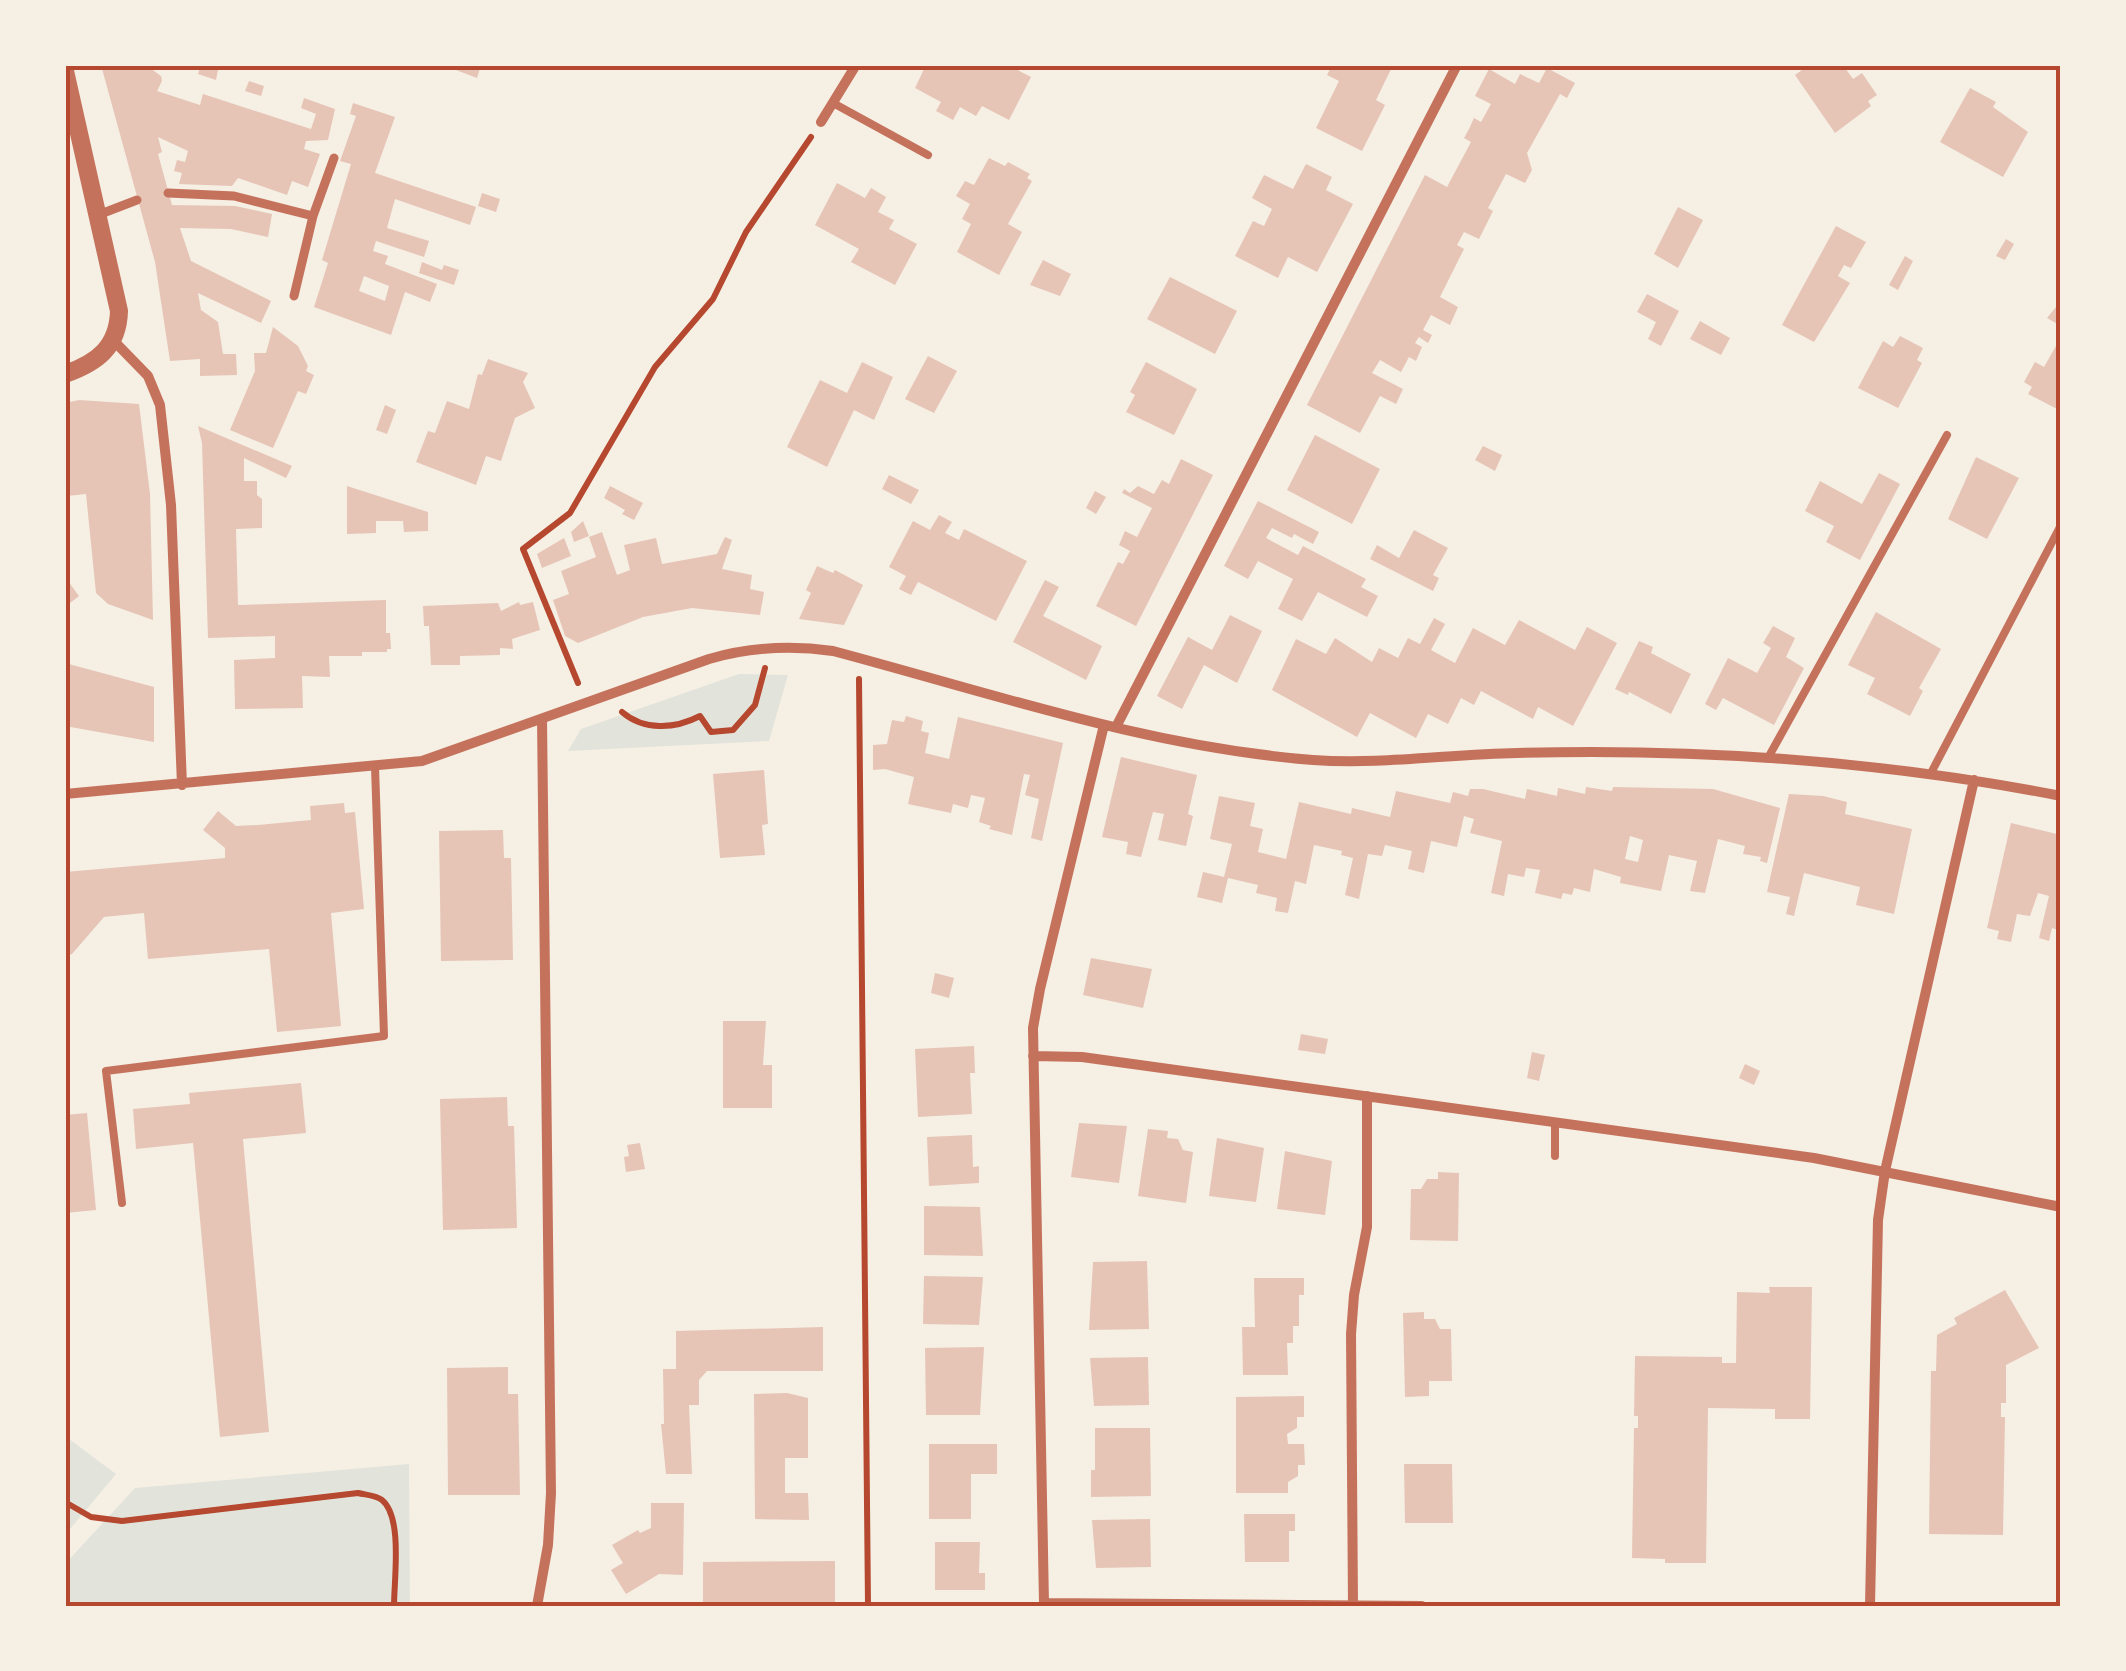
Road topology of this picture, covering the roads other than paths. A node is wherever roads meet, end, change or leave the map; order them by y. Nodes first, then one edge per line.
1 (856, 65) edge
2 (1457, 65) edge
3 (65, 71) edge
4 (832, 104) junction
5 (821, 122) road end
6 (928, 156) dead end
7 (334, 158) dead end
8 (168, 193) dead end
9 (137, 200) dead end
10 (98, 215) junction
11 (313, 216) junction
12 (294, 296) dead end
13 (114, 341) junction
14 (65, 374) edge
15 (1947, 434) dead end
16 (2061, 525) edge
17 (542, 719) junction
18 (1110, 726) junction
19 (1768, 758) junction
20 (375, 767) junction
21 (1930, 772) junction
22 (1974, 780) junction
23 (182, 784) junction
24 (65, 794) edge
25 (2061, 796) edge
26 (1033, 1056) junction
27 (1368, 1096) junction
28 (1555, 1123) junction
29 (1555, 1156) dead end
30 (1885, 1171) junction
31 (122, 1203) dead end
32 (2061, 1207) edge
33 (1353, 1605) edge
34 (538, 1606) edge
35 (1422, 1606) edge
36 (1870, 1606) edge

1 - 4 street
2 - 18 street
3 - 10 street
4 - 5 street
4 - 6 lane
7 - 11 street
8 - 11 street
9 - 10 street
10 - 13 street
11 - 12 street
13 - 14 street
13 - 23 street
15 - 19 lane
16 - 21 lane
17 - 18 street
17 - 20 street
17 - 34 street
18 - 19 street
18 - 26 street
19 - 21 street
20 - 23 street
20 - 31 lane
21 - 22 street
22 - 25 street
22 - 30 street
23 - 24 street
26 - 27 street
26 - 33 street
27 - 28 street
27 - 33 street
28 - 29 lane
28 - 30 street
30 - 32 street
30 - 36 street
33 - 35 street

